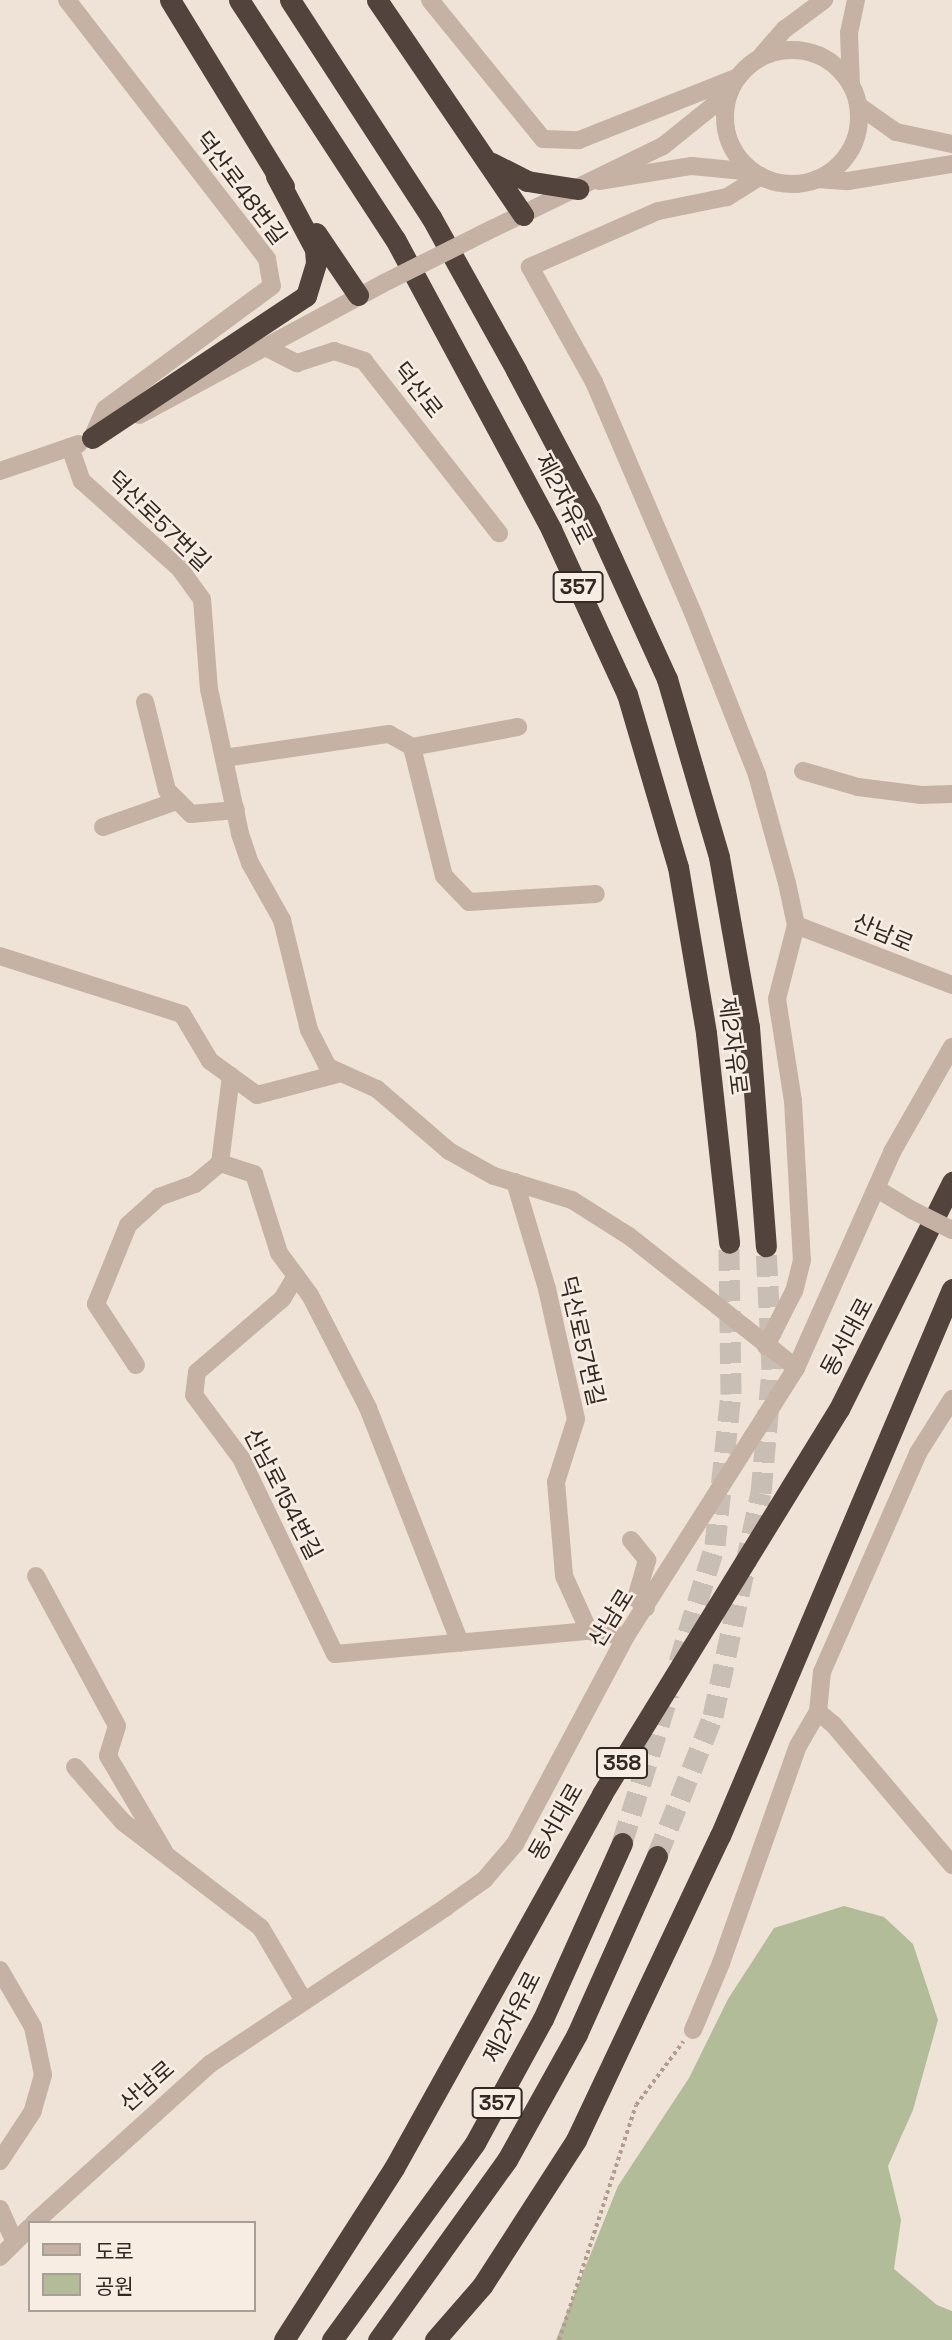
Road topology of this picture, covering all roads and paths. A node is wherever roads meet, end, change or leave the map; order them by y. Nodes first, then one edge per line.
1 (67, 0) edge
2 (170, 0) edge
3 (239, 0) edge
4 (290, 0) edge
5 (377, 0) edge
6 (430, 0) edge
7 (824, 0) edge
8 (856, 0) edge
9 (759, 58) junction
10 (734, 84) junction
11 (851, 85) junction
12 (859, 106) junction
13 (952, 144) edge
14 (490, 163) junction
15 (952, 164) edge
16 (757, 174) junction
17 (276, 176) junction
18 (817, 179) junction
19 (587, 185) junction
20 (523, 215) junction
21 (358, 295) junction
22 (265, 347) junction
23 (92, 438) junction
24 (70, 447) junction
25 (0, 471) edge
26 (499, 533) dead end
27 (145, 702) dead end
28 (518, 727) dead end
29 (412, 747) junction
30 (224, 758) junction
31 (803, 771) dead end
32 (952, 793) edge
33 (177, 800) junction
34 (236, 810) junction
35 (103, 827) dead end
36 (596, 894) dead end
37 (796, 925) junction
38 (0, 956) edge
39 (952, 985) edge
40 (952, 1047) edge
41 (341, 1073) junction
42 (230, 1076) junction
43 (220, 1163) junction
44 (952, 1170) edge
45 (515, 1182) junction
46 (949, 1188) edge
47 (877, 1189) junction
48 (952, 1230) edge
49 (729, 1243) tunnel mouth
50 (766, 1246) tunnel mouth
51 (296, 1276) junction
52 (952, 1289) edge
53 (766, 1346) junction
54 (136, 1365) dead end
55 (796, 1368) junction
56 (952, 1399) edge
57 (631, 1539) dead end
58 (36, 1576) dead end
59 (646, 1608) junction
60 (589, 1631) junction
61 (626, 1636) junction
62 (460, 1643) junction
63 (818, 1712) junction
64 (75, 1767) dead end
65 (622, 1843) tunnel mouth
66 (657, 1856) tunnel mouth
67 (171, 1863) junction
68 (952, 1865) edge
69 (0, 1970) edge
70 (304, 2001) junction
71 (693, 2030) joint
72 (0, 2161) edge
73 (0, 2209) edge
74 (36, 2221) edge
75 (28, 2229) edge
76 (15, 2242) junction
77 (0, 2257) edge
78 (284, 2340) edge
79 (332, 2340) edge
80 (378, 2340) edge
81 (435, 2340) edge
82 (559, 2340) edge

1 - 23 street, 덕산로48번길
2 - 17 highway
3 - 49 highway, 제2자유로 / 357
4 - 50 highway, 제2자유로 / 357
5 - 14 highway
6 - 10 street
7 - 9 street
8 - 11 street
9 - 10 street
9 - 11 street
10 - 16 street
10 - 19 street
11 - 12 street
12 - 13 street
12 - 18 street
14 - 19 highway
14 - 20 highway
15 - 18 street
16 - 18 street
16 - 19 street
16 - 37 street
17 - 21 highway
17 - 23 highway
19 - 20 street
20 - 21 street, bridge
21 - 22 street
22 - 23 street
22 - 26 street, 덕산로
23 - 24 street
24 - 25 street
24 - 30 street, 덕산로57번길
27 - 33 street
28 - 29 street
29 - 30 street
29 - 36 street
30 - 34 street, 덕산로57번길
31 - 32 street
33 - 34 street
33 - 35 street
34 - 41 street, 덕산로57번길
37 - 39 street, 산남로
37 - 53 street
38 - 42 street
40 - 47 street, 산남로
41 - 42 street
41 - 45 street, 덕산로57번길
42 - 43 street
43 - 51 street
43 - 54 street
44 - 46 highway, 동서대로
45 - 53 street, 덕산로57번길
45 - 60 street, 덕산로57번길
46 - 78 highway, 동서대로 / 358
47 - 48 street, bridge
47 - 55 street, 산남로
51 - 62 street
51 - 62 street, 산남로154번길
52 - 81 highway
53 - 55 street, 덕산로57번길
55 - 59 street, 산남로
56 - 63 street
57 - 59 street
58 - 67 street
59 - 61 street, 산남로
60 - 61 street, 산남로154번길
60 - 62 street, 산남로154번길
61 - 70 street, 산남로
63 - 68 street
63 - 71 street
64 - 67 street
65 - 79 highway, 제2자유로 / 357
66 - 80 highway, 357
67 - 70 street
69 - 72 street
70 - 74 street, 산남로
71 - 82 path
73 - 76 street
75 - 76 street
76 - 77 street

